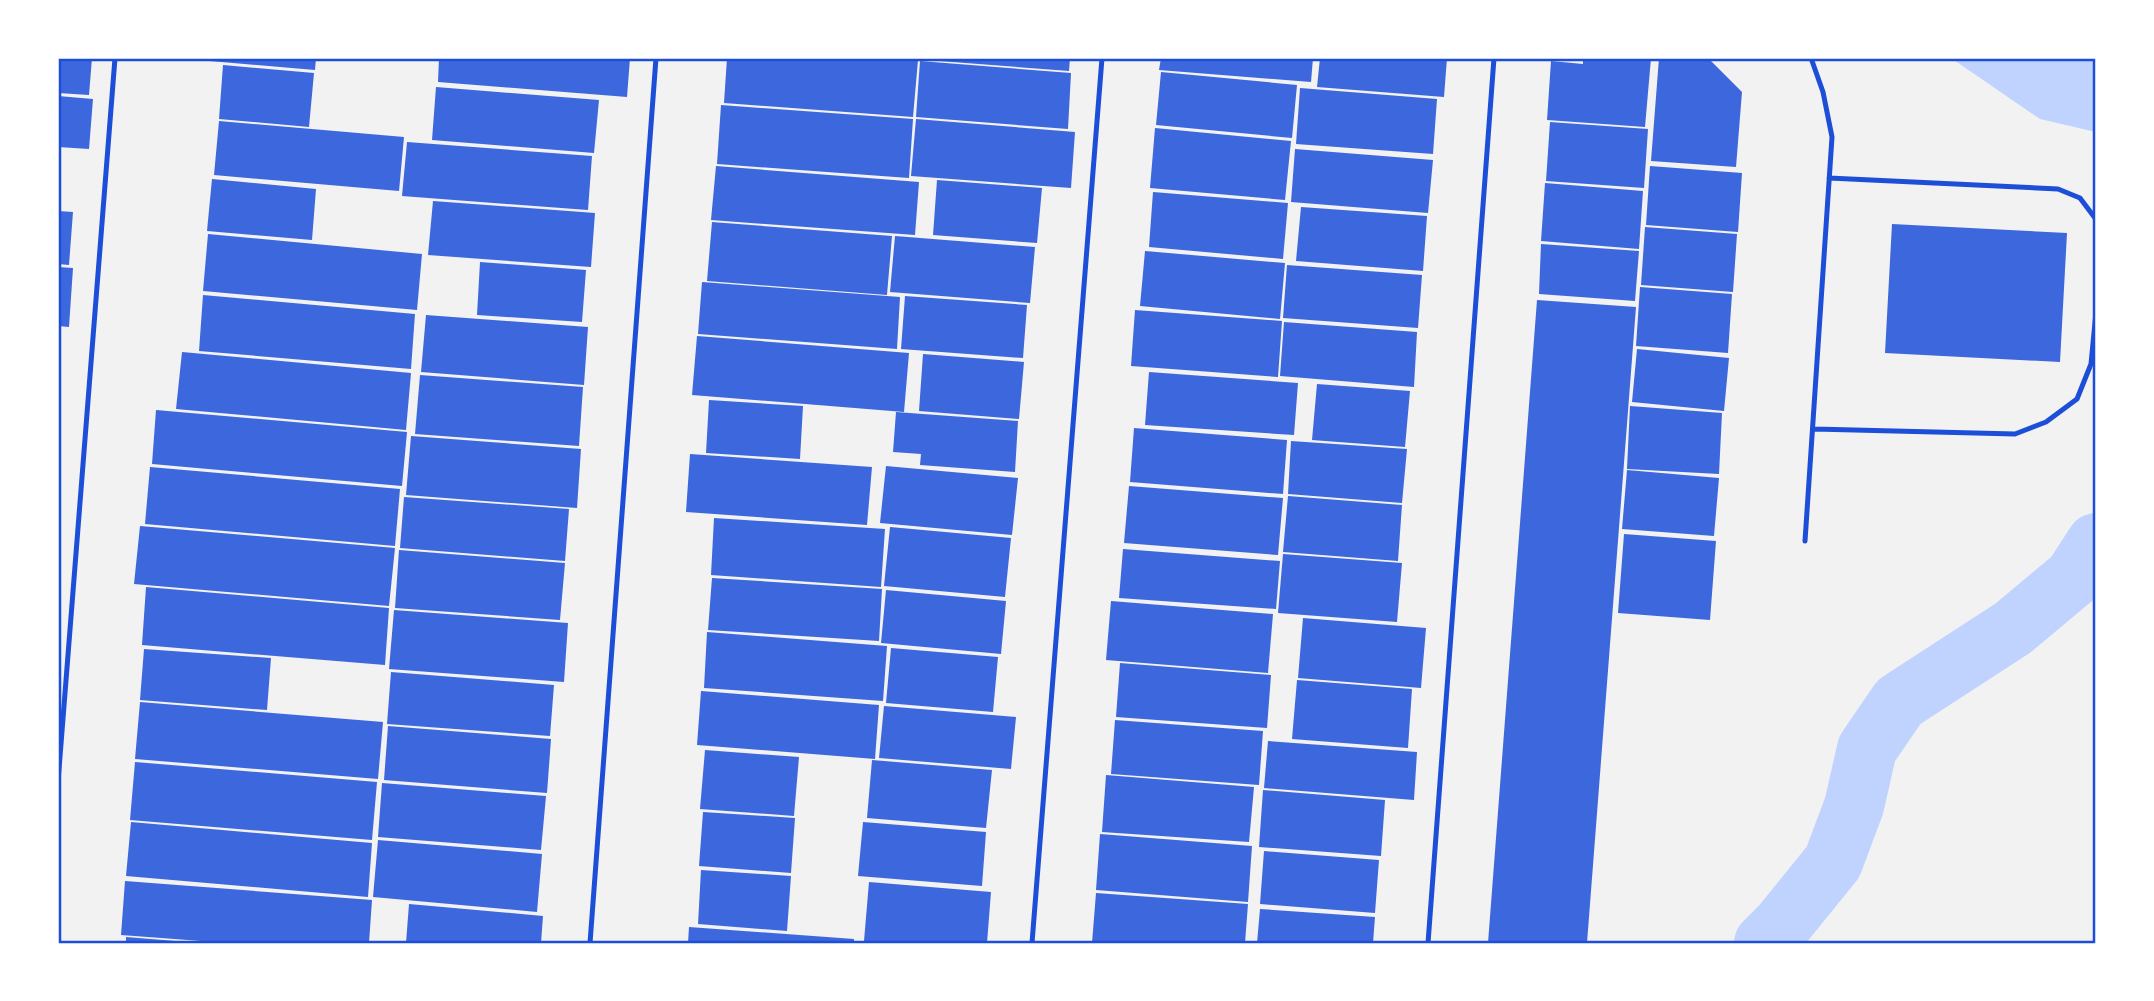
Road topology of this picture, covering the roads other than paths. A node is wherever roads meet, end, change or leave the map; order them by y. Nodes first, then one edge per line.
1 (115, 58) edge
2 (656, 58) edge
3 (1102, 58) edge
4 (1494, 58) edge
5 (1811, 58) edge
6 (1829, 178) junction
7 (2096, 222) edge
8 (2096, 312) edge
9 (1814, 429) junction
10 (1805, 541) dead end
11 (58, 782) edge
12 (590, 943) edge
13 (1032, 943) edge
14 (1428, 943) edge

1 - 11 lane
2 - 12 lane
3 - 13 lane
4 - 14 lane
5 - 6 lane
6 - 7 lane
6 - 9 lane
8 - 9 lane
9 - 10 lane

